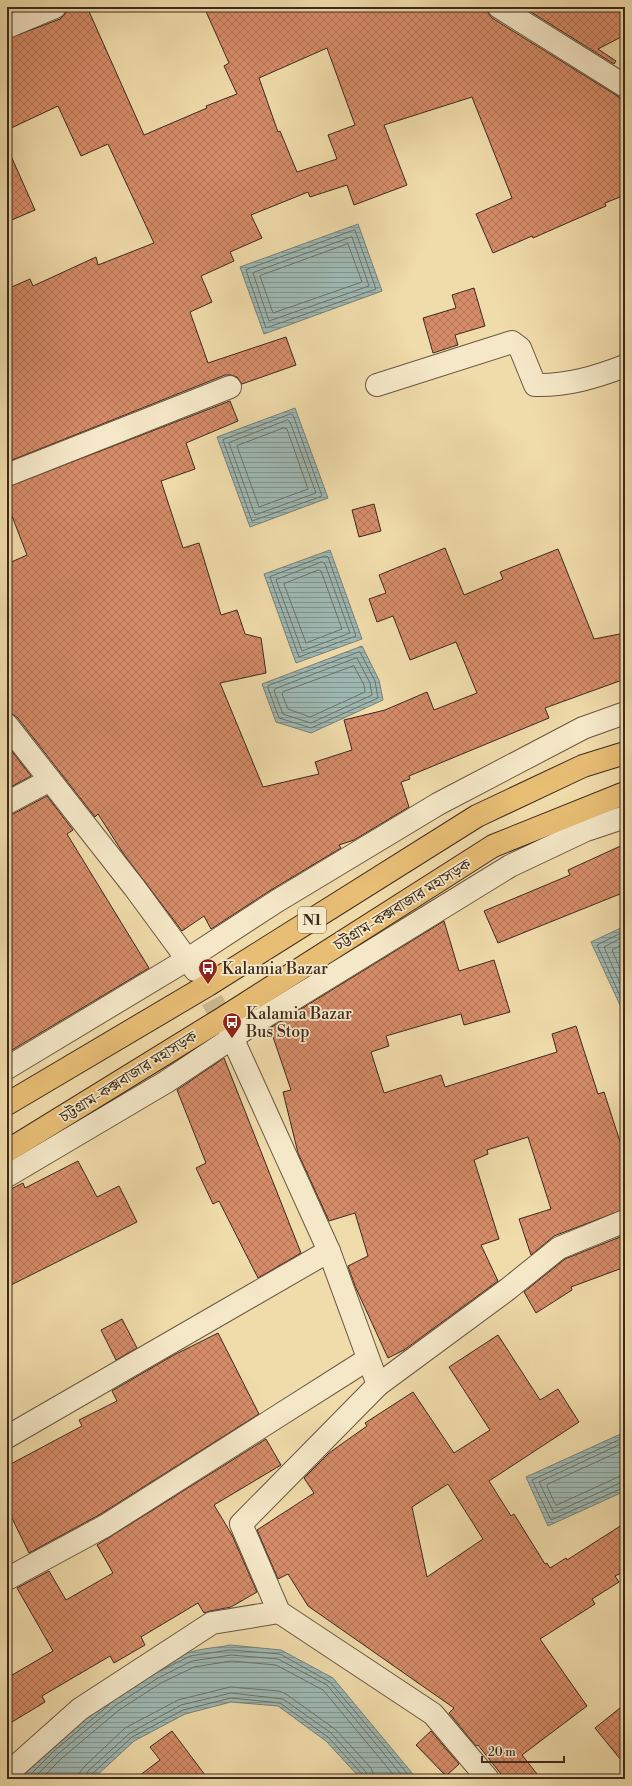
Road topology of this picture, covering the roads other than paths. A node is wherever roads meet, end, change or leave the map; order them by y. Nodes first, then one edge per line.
1 (55, 7) edge
2 (499, 7) edge
3 (7, 27) edge
4 (625, 86) edge
5 (625, 366) edge
6 (377, 385) dead end
7 (230, 387) dead end
8 (7, 476) edge
9 (625, 713) edge
10 (7, 725) edge
11 (625, 753) edge
12 (50, 780) junction
13 (625, 793) edge
14 (7, 803) edge
15 (625, 817) edge
16 (192, 965) junction
17 (231, 1036) junction
18 (7, 1068) edge
19 (7, 1104) edge
20 (7, 1151) edge
21 (7, 1176) edge
22 (625, 1221) edge
23 (328, 1252) junction
24 (368, 1359) junction
25 (378, 1385) junction
26 (7, 1437) edge
27 (7, 1579) edge
28 (279, 1612) junction
29 (7, 1774) edge
30 (488, 1779) edge

1 - 3 street
2 - 4 street
5 - 6 street
7 - 8 street
9 - 16 street
10 - 12 street
11 - 19 highway, N1
12 - 14 street
12 - 16 street
13 - 20 highway, চট্টগ্রাম-কক্সবাজার মহাসড়ক / N1
15 - 17 street
16 - 18 street
17 - 21 street
17 - 23 street
22 - 25 street
23 - 24 street
23 - 26 street
24 - 25 street
24 - 27 street
25 - 28 street
28 - 29 street
28 - 30 street

